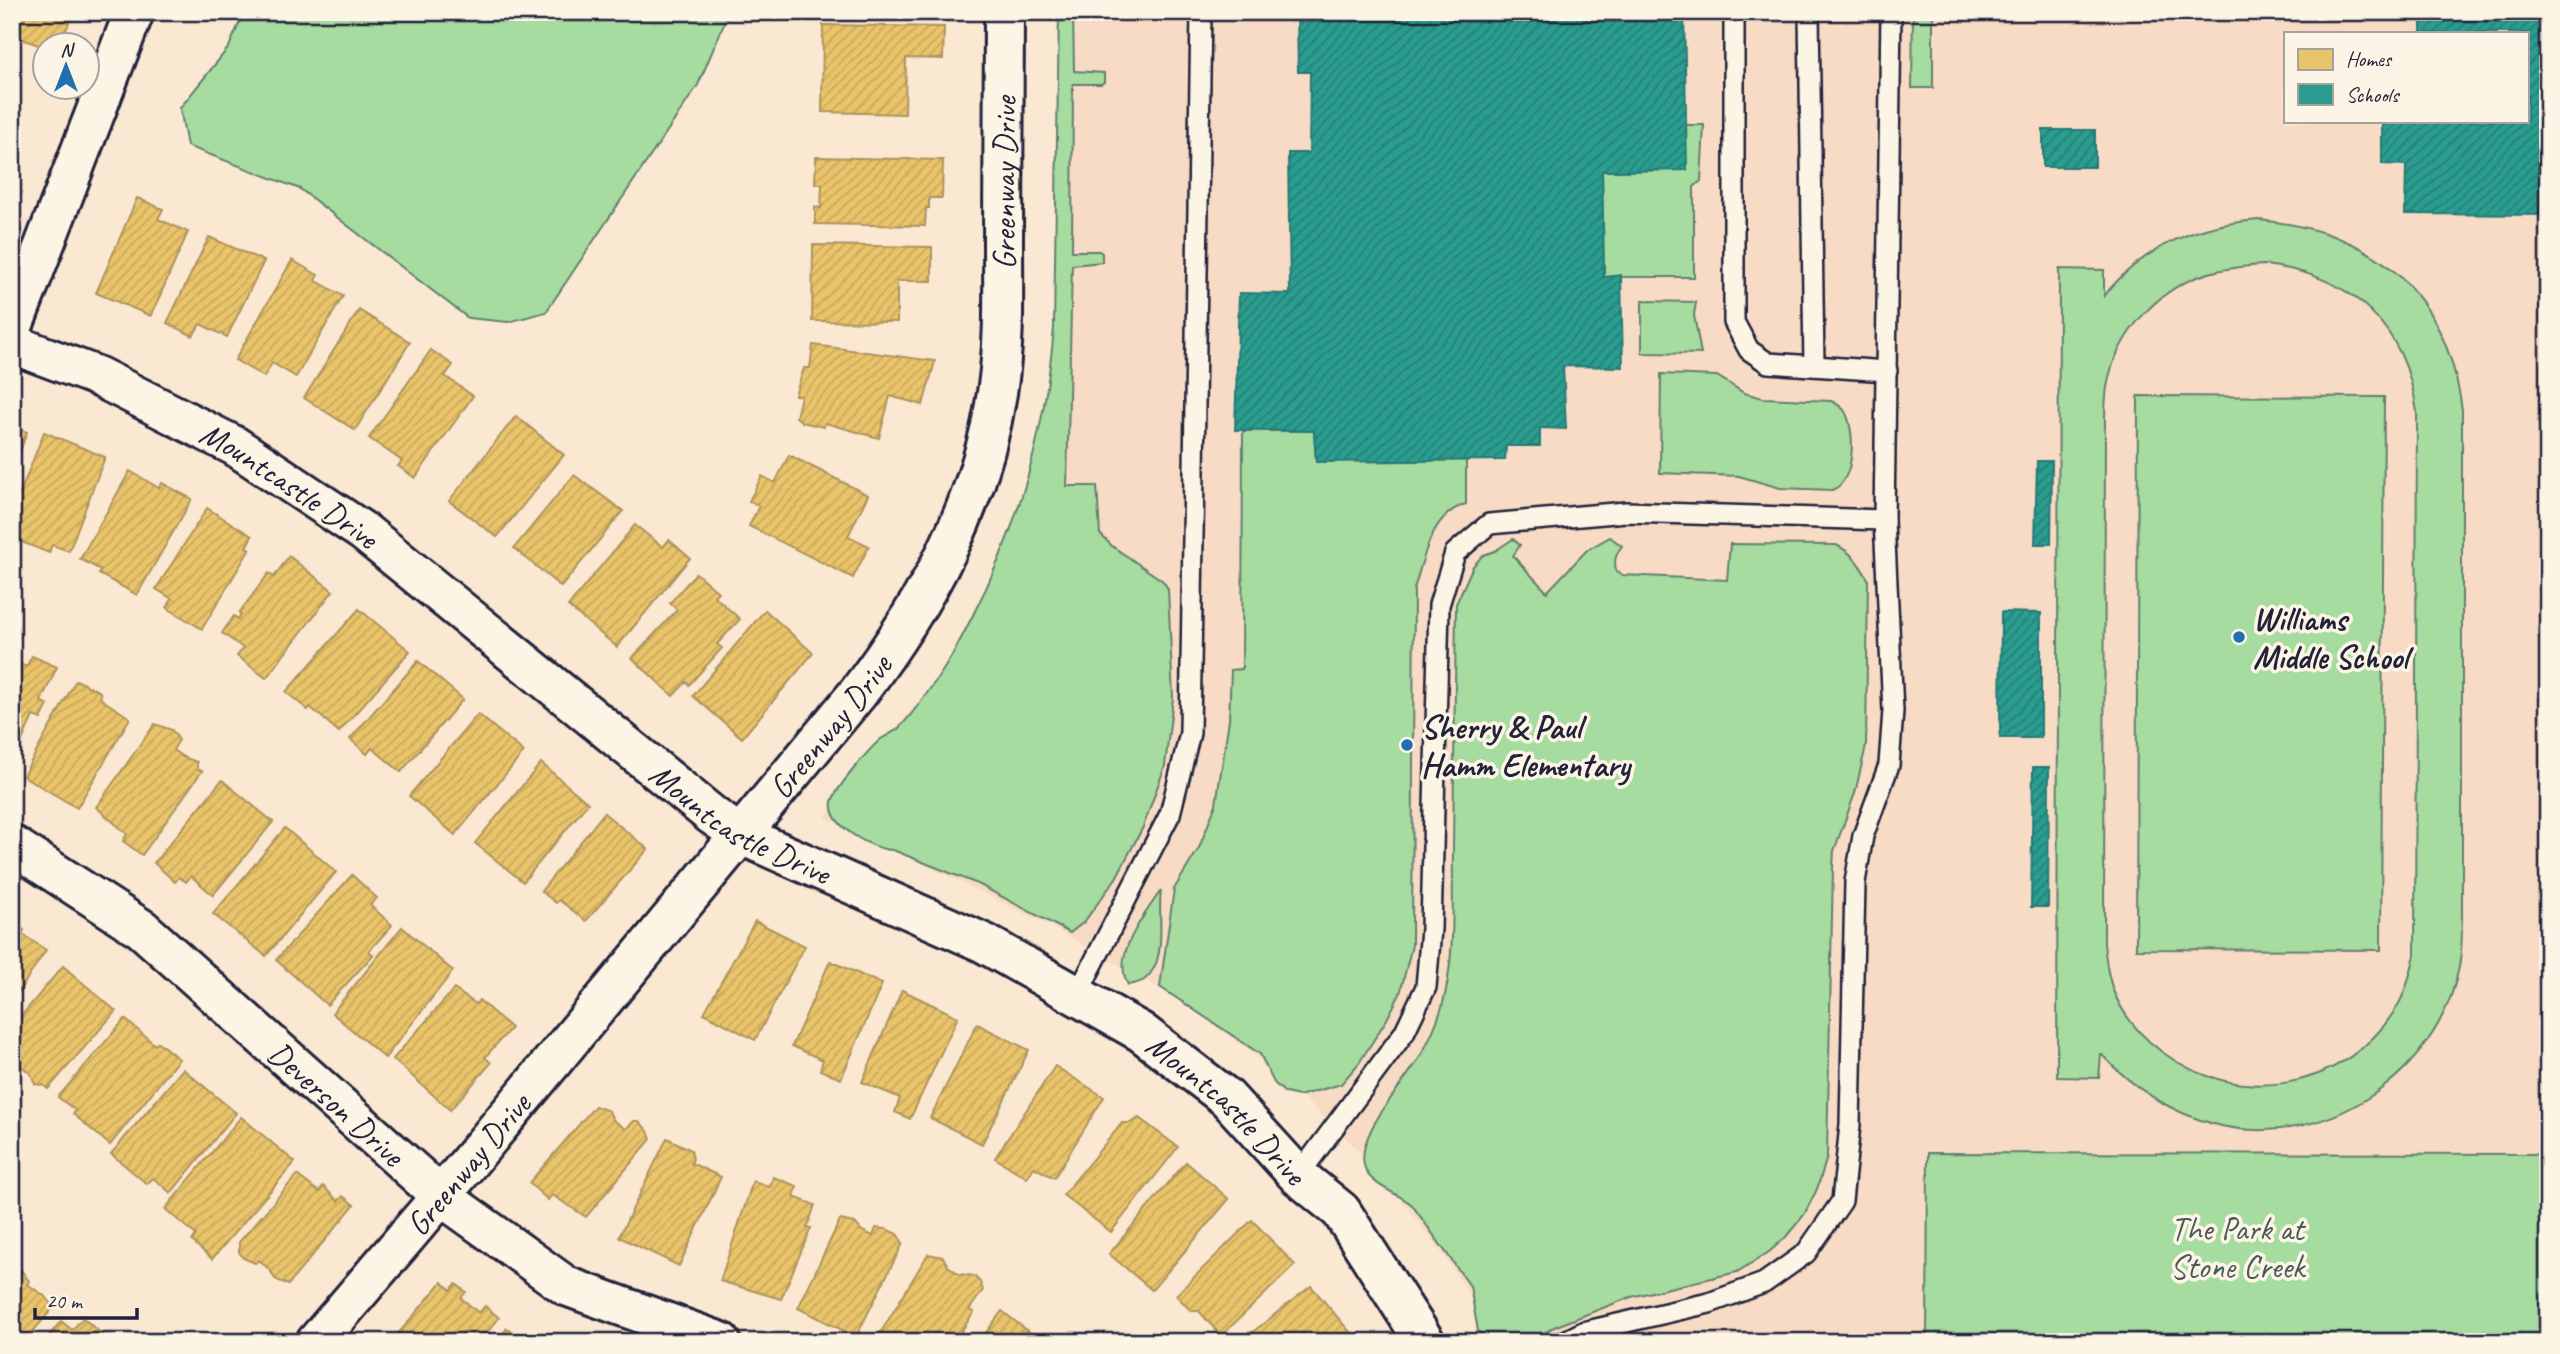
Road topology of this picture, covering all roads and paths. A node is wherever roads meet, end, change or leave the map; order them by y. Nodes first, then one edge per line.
1 (134, 12) edge
2 (1004, 12) edge
3 (1201, 12) edge
4 (1734, 12) edge
5 (1809, 12) edge
6 (1891, 12) edge
7 (12, 328) edge
8 (12, 344) edge
9 (1814, 366) junction
10 (1887, 371) junction
11 (1884, 520) junction
12 (739, 834) junction
13 (12, 845) edge
14 (1077, 995) junction
15 (1298, 1176) junction
16 (441, 1196) junction
17 (316, 1342) edge
18 (721, 1342) edge
19 (1425, 1342) edge
20 (1563, 1342) edge

1 - 7 street
2 - 12 street, Greenway Drive
3 - 14 lane
4 - 9 lane
5 - 9 lane
6 - 10 lane
8 - 12 street, Mountcastle Drive
9 - 10 lane
10 - 11 lane
11 - 15 lane
11 - 20 lane
12 - 14 street, Mountcastle Drive
12 - 16 street, Greenway Drive
13 - 16 street, Deverson Drive
14 - 15 street, Mountcastle Drive
15 - 19 street, Mountcastle Drive
16 - 17 street, Greenway Drive
16 - 18 street, Deverson Drive

